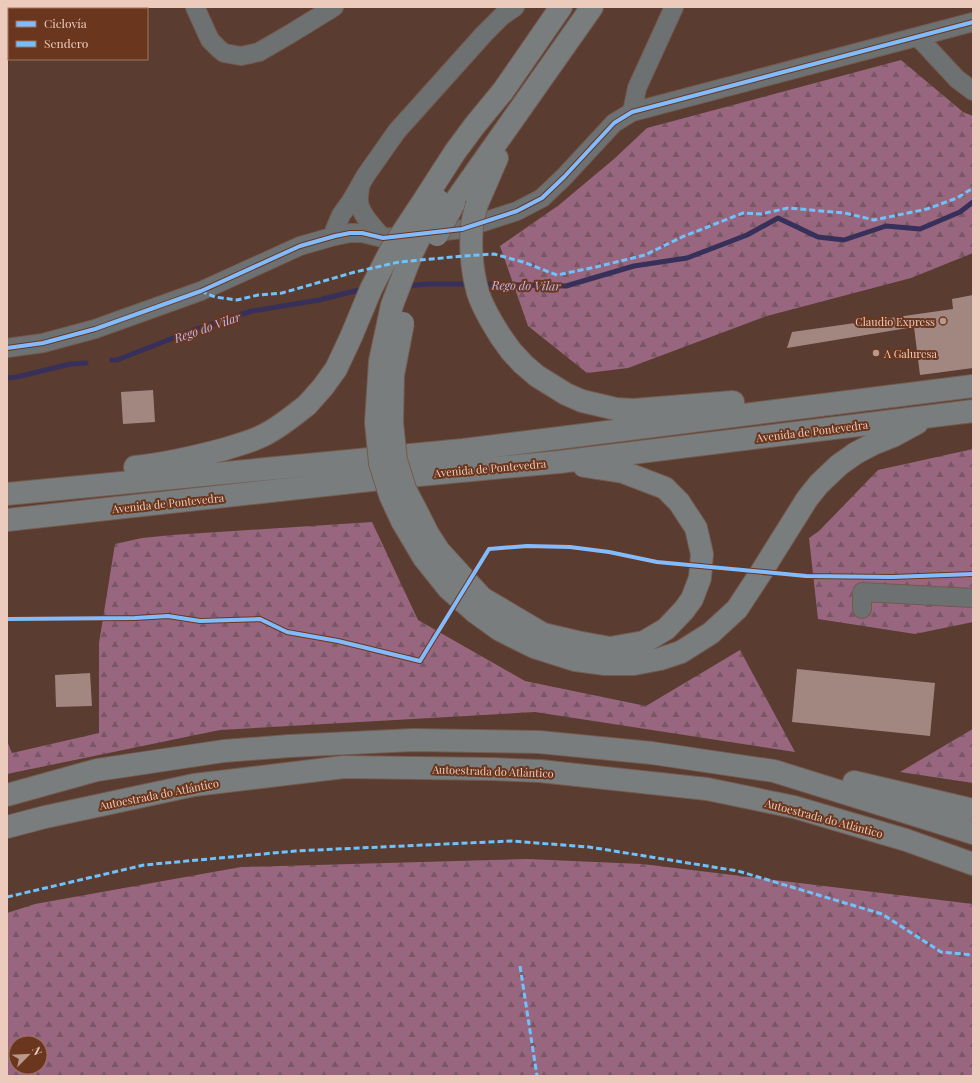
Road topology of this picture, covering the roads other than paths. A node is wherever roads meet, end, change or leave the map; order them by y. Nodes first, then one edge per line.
1 (195, 7) edge
2 (334, 7) edge
3 (514, 7) edge
4 (561, 7) edge
5 (592, 7) edge
6 (674, 7) edge
7 (973, 22) edge
8 (918, 37) junction
9 (973, 91) edge
10 (632, 112) junction
11 (515, 117) junction
12 (360, 185) junction
13 (439, 200) junction
14 (335, 236) junction
15 (382, 238) junction
16 (7, 348) edge
17 (973, 386) edge
18 (973, 411) edge
19 (763, 412) junction
20 (928, 417) junction
21 (559, 462) junction
22 (7, 482) edge
23 (7, 494) edge
24 (410, 517) junction
25 (7, 520) edge
26 (973, 598) edge
27 (862, 609) dead end
28 (774, 771) junction
29 (7, 795) edge
30 (973, 810) edge
31 (7, 828) edge
32 (973, 832) edge
33 (973, 864) edge

1 - 2 street
3 - 12 street
4 - 13 highway
5 - 11 highway
6 - 10 street
7 - 8 street
8 - 9 street
8 - 10 street
10 - 15 street
11 - 13 highway
11 - 19 highway, bridge
12 - 14 street
12 - 15 street
13 - 22 highway, bridge
13 - 24 highway, bridge
14 - 15 street
14 - 16 street
17 - 19 highway, Avenida de Pontevedra
18 - 20 highway, Avenida de Pontevedra
19 - 23 highway, Avenida de Pontevedra
20 - 21 highway, Avenida de Pontevedra
20 - 24 highway
21 - 24 highway
21 - 25 highway, Avenida de Pontevedra
26 - 27 street
28 - 29 highway
28 - 30 highway
28 - 32 highway
31 - 33 highway, Autoestrada do Atlántico

